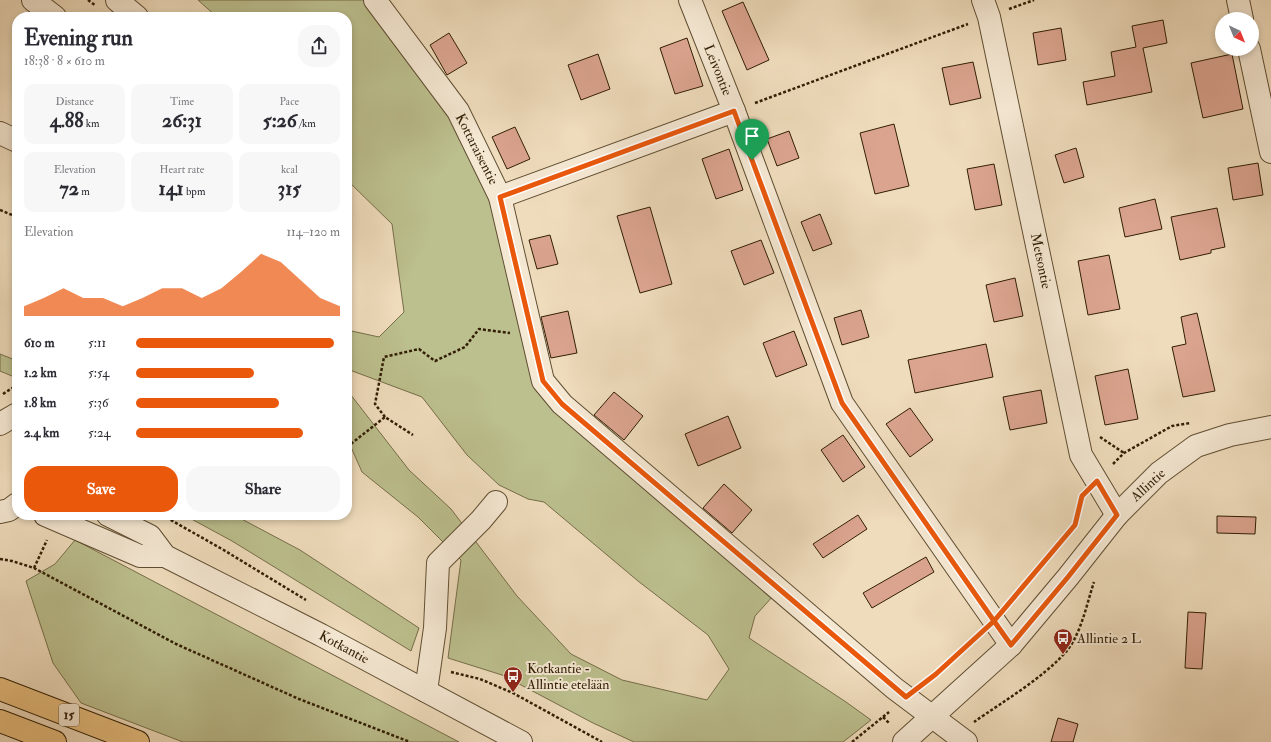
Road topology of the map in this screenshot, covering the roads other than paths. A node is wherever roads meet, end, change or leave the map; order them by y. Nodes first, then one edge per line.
1 (33, 0) edge
2 (117, 0) edge
3 (375, 0) edge
4 (690, 0) edge
5 (1238, 0) edge
6 (986, 8) edge
7 (49, 12) edge
8 (131, 12) edge
9 (1241, 12) edge
10 (1250, 56) edge
11 (734, 111) junction
12 (0, 133) edge
13 (12, 139) edge
14 (1271, 152) edge
15 (500, 197) junction
16 (12, 417) edge
17 (0, 425) edge
18 (1271, 427) edge
19 (12, 431) edge
20 (496, 502) dead end
21 (1117, 515) junction
22 (118, 520) edge
23 (48, 524) edge
24 (165, 556) junction
25 (1011, 645) junction
26 (0, 689) edge
27 (426, 691) junction
28 (932, 717) junction
29 (0, 721) edge
30 (961, 738) edge
31 (56, 742) edge
32 (138, 742) edge
33 (521, 742) edge
34 (904, 742) edge

1 - 7 street
2 - 8 street
3 - 15 street, Kottaraisentie
4 - 11 street, Leivontie
5 - 9 street
6 - 21 street, Metsontie
10 - 14 street
11 - 15 street
11 - 25 street, Leivontie
12 - 13 street
15 - 28 street, Kottaraisentie
16 - 17 street
17 - 19 street
18 - 21 street, Allintie
20 - 27 street
21 - 25 street, Allintie
22 - 24 street, Kotkantie
23 - 24 street, Kotkantie
24 - 27 street, Kotkantie
25 - 28 street, Allintie
26 - 32 highway, 15
27 - 33 street, Kotkantie
28 - 30 street, Kottaraisentie
28 - 34 street, Allintie
29 - 31 highway, 15

